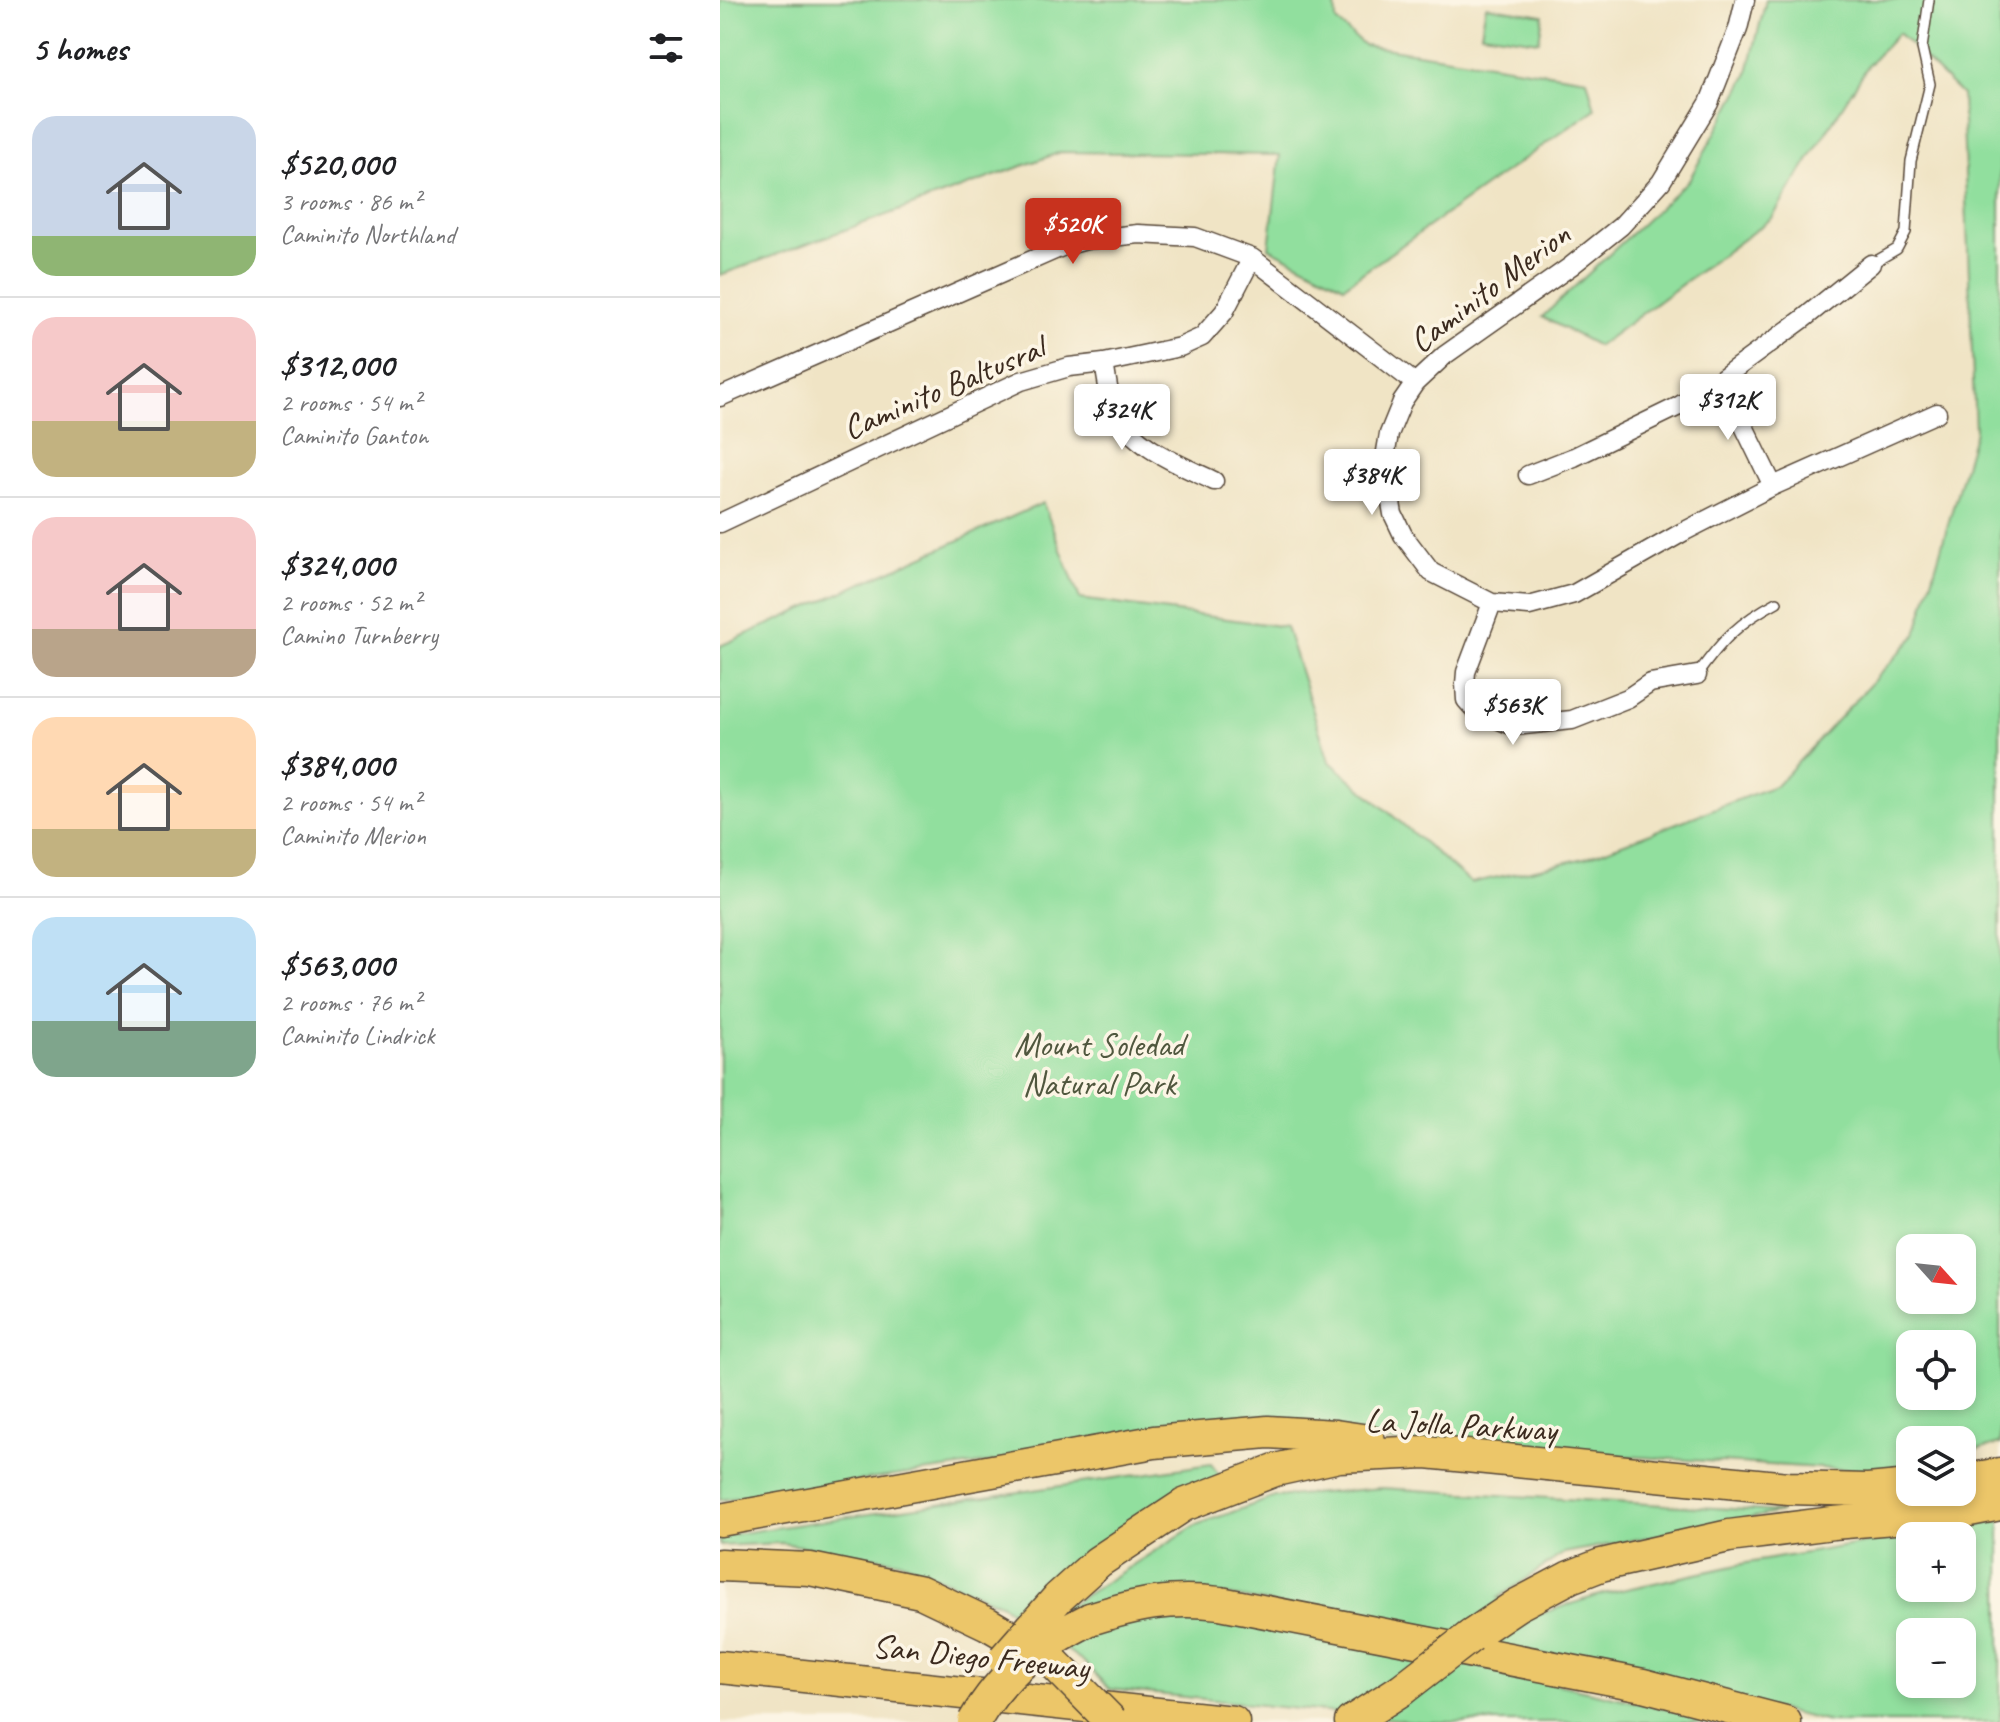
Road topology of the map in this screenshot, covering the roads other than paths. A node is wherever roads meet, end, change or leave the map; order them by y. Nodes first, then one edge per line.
1 (1745, 0) edge
2 (1929, 0) edge
3 (1252, 258) junction
4 (1871, 264) joint
5 (1104, 363) junction
6 (1721, 379) junction
7 (1415, 383) junction
8 (720, 397) edge
9 (1937, 413) dead end
10 (1528, 475) dead end
11 (1214, 481) dead end
12 (1773, 486) junction
13 (720, 523) edge
14 (1777, 602) dead end
15 (1492, 603) junction
16 (1697, 675) joint
17 (1487, 1459) junction
18 (2000, 1474) edge
19 (1976, 1478) edge
20 (1896, 1487) edge
21 (2000, 1504) edge
22 (720, 1520) edge
23 (720, 1565) edge
24 (720, 1667) edge
25 (1401, 1690) junction
26 (964, 1722) edge
27 (974, 1722) edge
28 (1112, 1722) edge
29 (1233, 1722) edge
30 (1351, 1722) edge
31 (1360, 1722) edge
32 (1785, 1722) edge

1 - 7 street, Caminito Merion
2 - 4 lane
3 - 5 street, Caminito Baltusral
3 - 7 street
3 - 8 street
4 - 6 street
5 - 11 street
5 - 13 street, Caminito Baltusral
6 - 10 street
6 - 12 street
7 - 15 street, Caminito Merion
9 - 12 street, Caminito Merion
12 - 15 street, Caminito Merion
14 - 16 lane
15 - 16 street
17 - 20 highway, La Jolla Parkway
17 - 22 highway
17 - 26 highway, La Jolla Parkway, bridge
18 - 19 highway
21 - 25 highway, bridge
23 - 28 highway, bridge
24 - 29 highway, San Diego Freeway
25 - 30 highway
25 - 31 highway
27 - 32 highway, bridge

